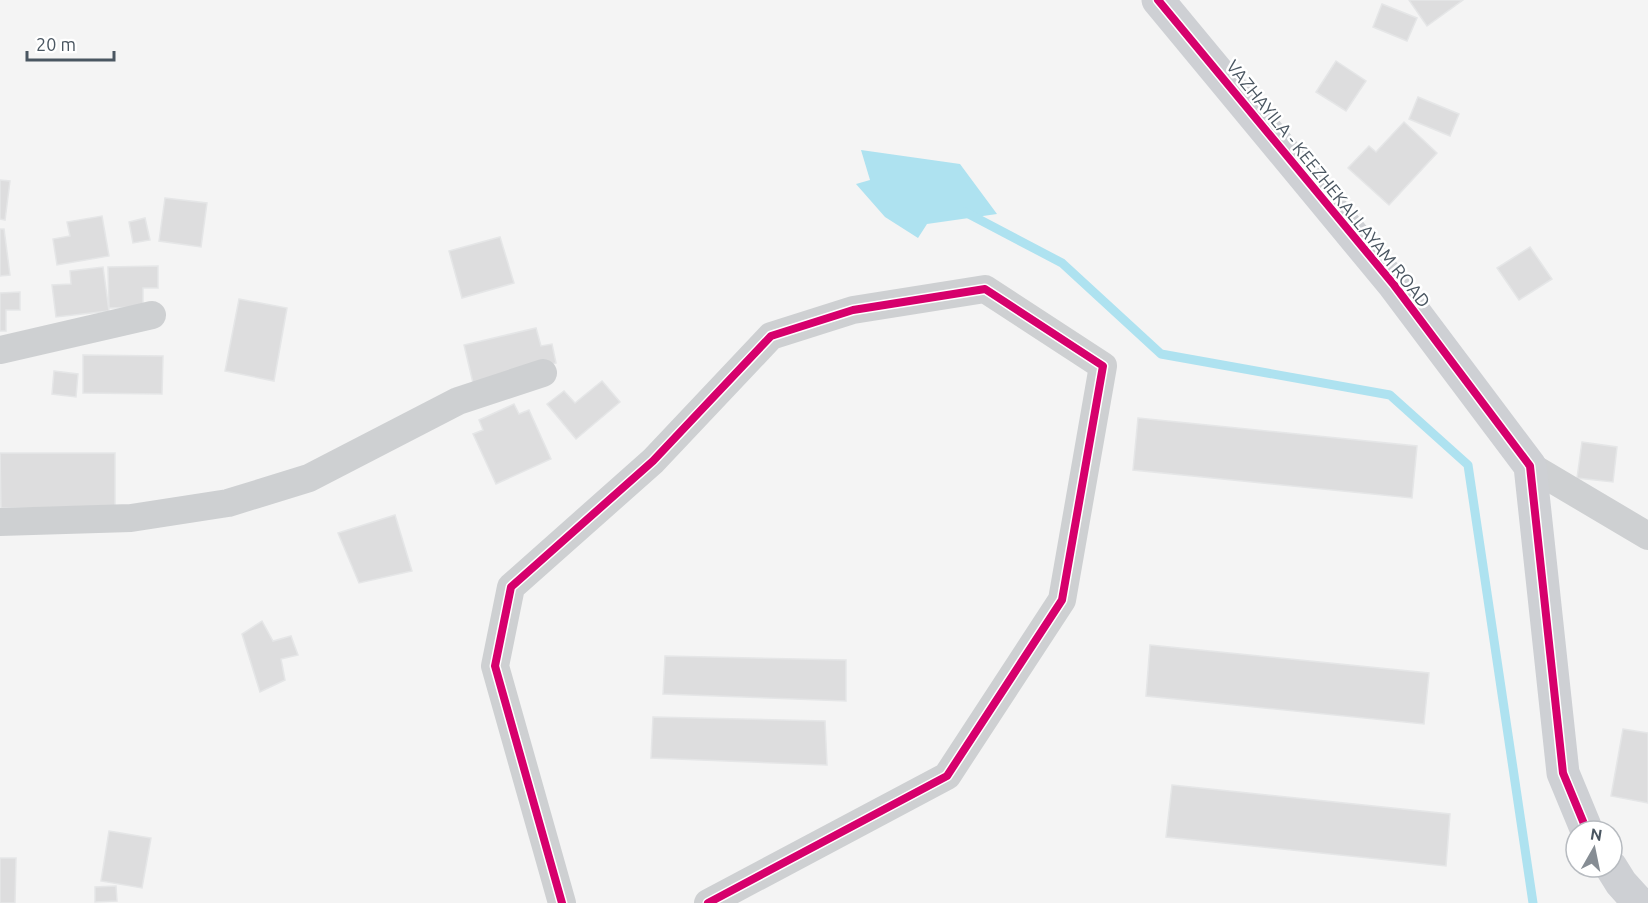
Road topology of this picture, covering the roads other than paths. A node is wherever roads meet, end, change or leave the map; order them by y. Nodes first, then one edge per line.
1 (1158, 0) edge
2 (152, 315) dead end
3 (0, 350) edge
4 (543, 373) dead end
5 (1530, 466) junction
6 (0, 522) edge
7 (1648, 536) edge
8 (1582, 819) edge
9 (1619, 879) edge
10 (562, 903) edge
11 (708, 903) edge
12 (1639, 903) edge

1 - 5 street, VAZHAYILA - KEEZHEKALLAYAM ROAD
2 - 3 street
4 - 6 street
5 - 7 street
5 - 8 street
9 - 12 street
10 - 11 street

